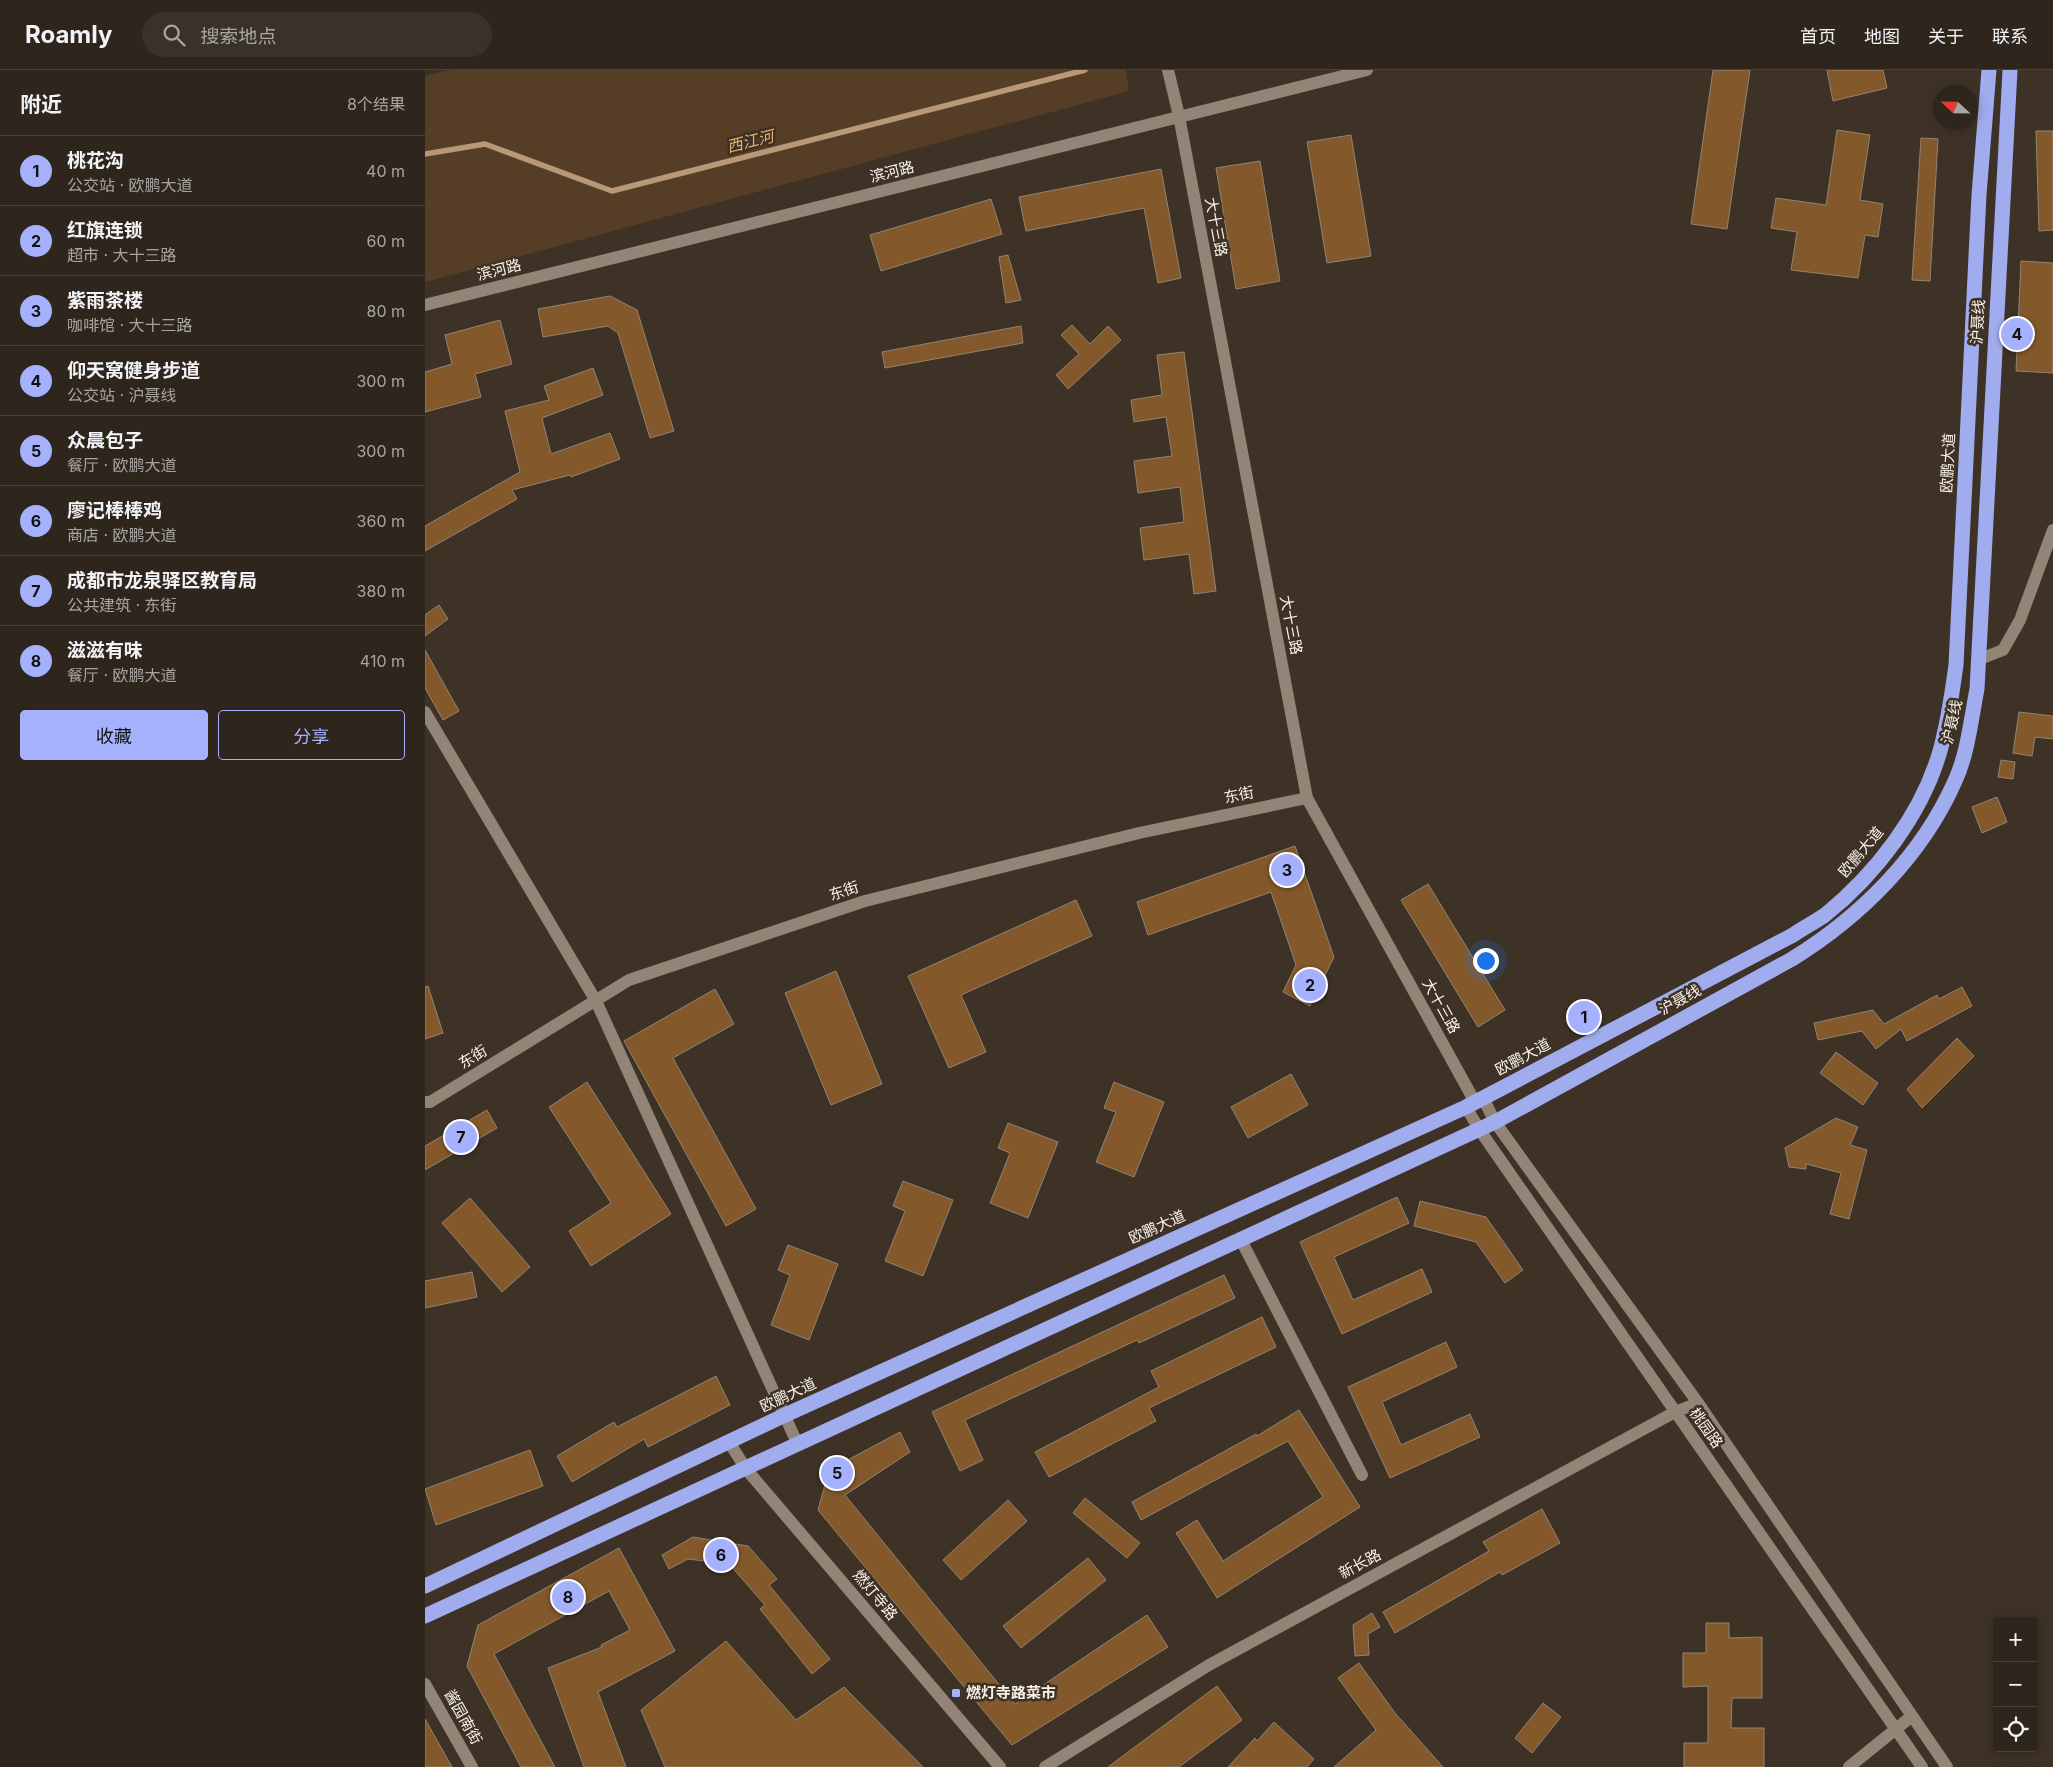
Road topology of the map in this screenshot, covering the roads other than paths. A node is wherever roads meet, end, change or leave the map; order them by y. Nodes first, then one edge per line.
1 (1168, 70) edge
2 (1367, 70) edge
3 (1989, 70) edge
4 (2009, 70) edge
5 (1179, 116) junction
6 (425, 305) edge
7 (2053, 530) edge
8 (1980, 659) junction
9 (425, 712) edge
10 (1307, 798) junction
11 (596, 1001) junction
12 (425, 1102) edge
13 (1475, 1102) junction
14 (1495, 1122) junction
15 (1479, 1129) junction
16 (1241, 1240) junction
17 (1698, 1403) junction
18 (1675, 1412) junction
19 (783, 1416) junction
20 (729, 1442) junction
21 (798, 1445) junction
22 (746, 1469) junction
23 (1362, 1475) dead end
24 (425, 1586) edge
25 (425, 1616) edge
26 (425, 1684) edge
27 (1912, 1716) junction
28 (1895, 1728) junction
29 (472, 1767) edge
30 (1000, 1767) edge
31 (1045, 1767) edge
32 (1849, 1767) edge
33 (1922, 1767) edge
34 (1947, 1767) edge

1 - 5 street, 大十三路
2 - 5 street, 滨河路
3 - 13 highway, 欧鹏大道
4 - 8 highway, 沪聂线
5 - 6 street, 滨河路
5 - 10 street, 大十三路
7 - 8 street
8 - 14 highway, 沪聂线
9 - 11 street
10 - 11 street, 东街
10 - 13 street, 大十三路
11 - 12 street, 东街
11 - 19 street
13 - 14 street
13 - 15 street, 桃园路
13 - 19 highway, 欧鹏大道
14 - 15 highway, 沪聂线
14 - 17 street
15 - 16 highway
15 - 18 street, 桃园路
16 - 21 highway
16 - 23 street
17 - 18 street, 新长路
17 - 27 street
18 - 28 street, 桃园路
18 - 31 street, 新长路
19 - 20 highway, 欧鹏大道
19 - 21 street
20 - 22 street, 燃灯寺路
20 - 24 highway, 欧鹏大道
21 - 22 highway
22 - 25 highway
22 - 30 street, 燃灯寺路
26 - 29 street, 酱园南街
27 - 28 street
27 - 34 street
28 - 32 street
28 - 33 street, 桃园路

